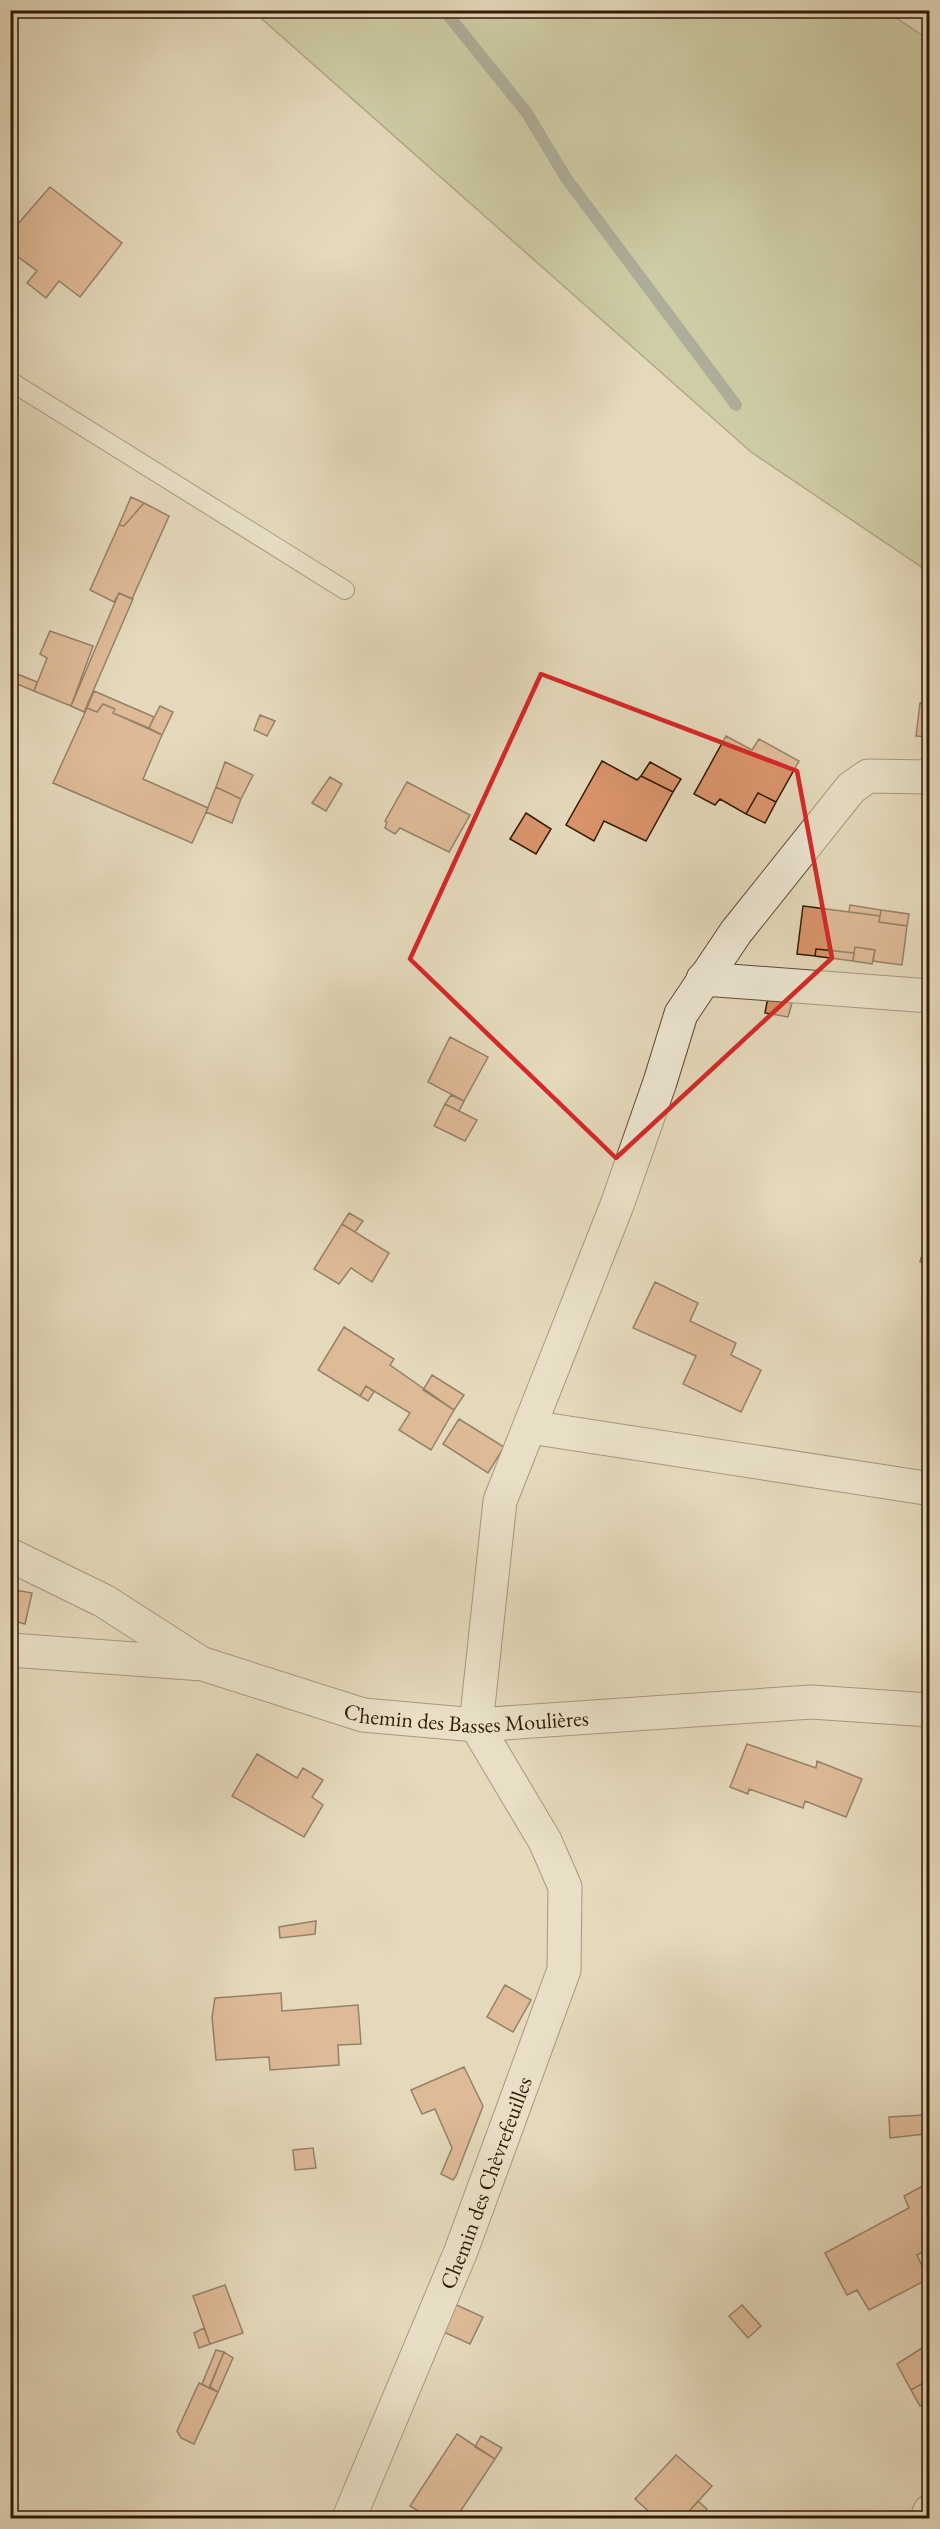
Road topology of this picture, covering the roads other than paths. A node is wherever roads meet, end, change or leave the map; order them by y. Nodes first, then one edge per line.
1 (10, 381) edge
2 (345, 590) dead end
3 (930, 777) edge
4 (703, 979) junction
5 (930, 996) edge
6 (530, 1427) junction
7 (925, 1488) dead end
8 (10, 1555) edge
9 (10, 1650) edge
10 (204, 1664) junction
11 (930, 1710) edge
12 (476, 1725) junction
13 (930, 2511) edge
14 (349, 2518) edge
15 (927, 2518) edge

1 - 2 lane
3 - 4 street
4 - 5 street
4 - 6 street
6 - 7 street
6 - 12 street
8 - 10 street
9 - 10 street, Chemin des Basses Moulières
10 - 12 street, Chemin des Basses Moulières
11 - 12 street, Chemin des Basses Moulières
12 - 14 street, Chemin des Chèvrefeuilles
13 - 15 street

